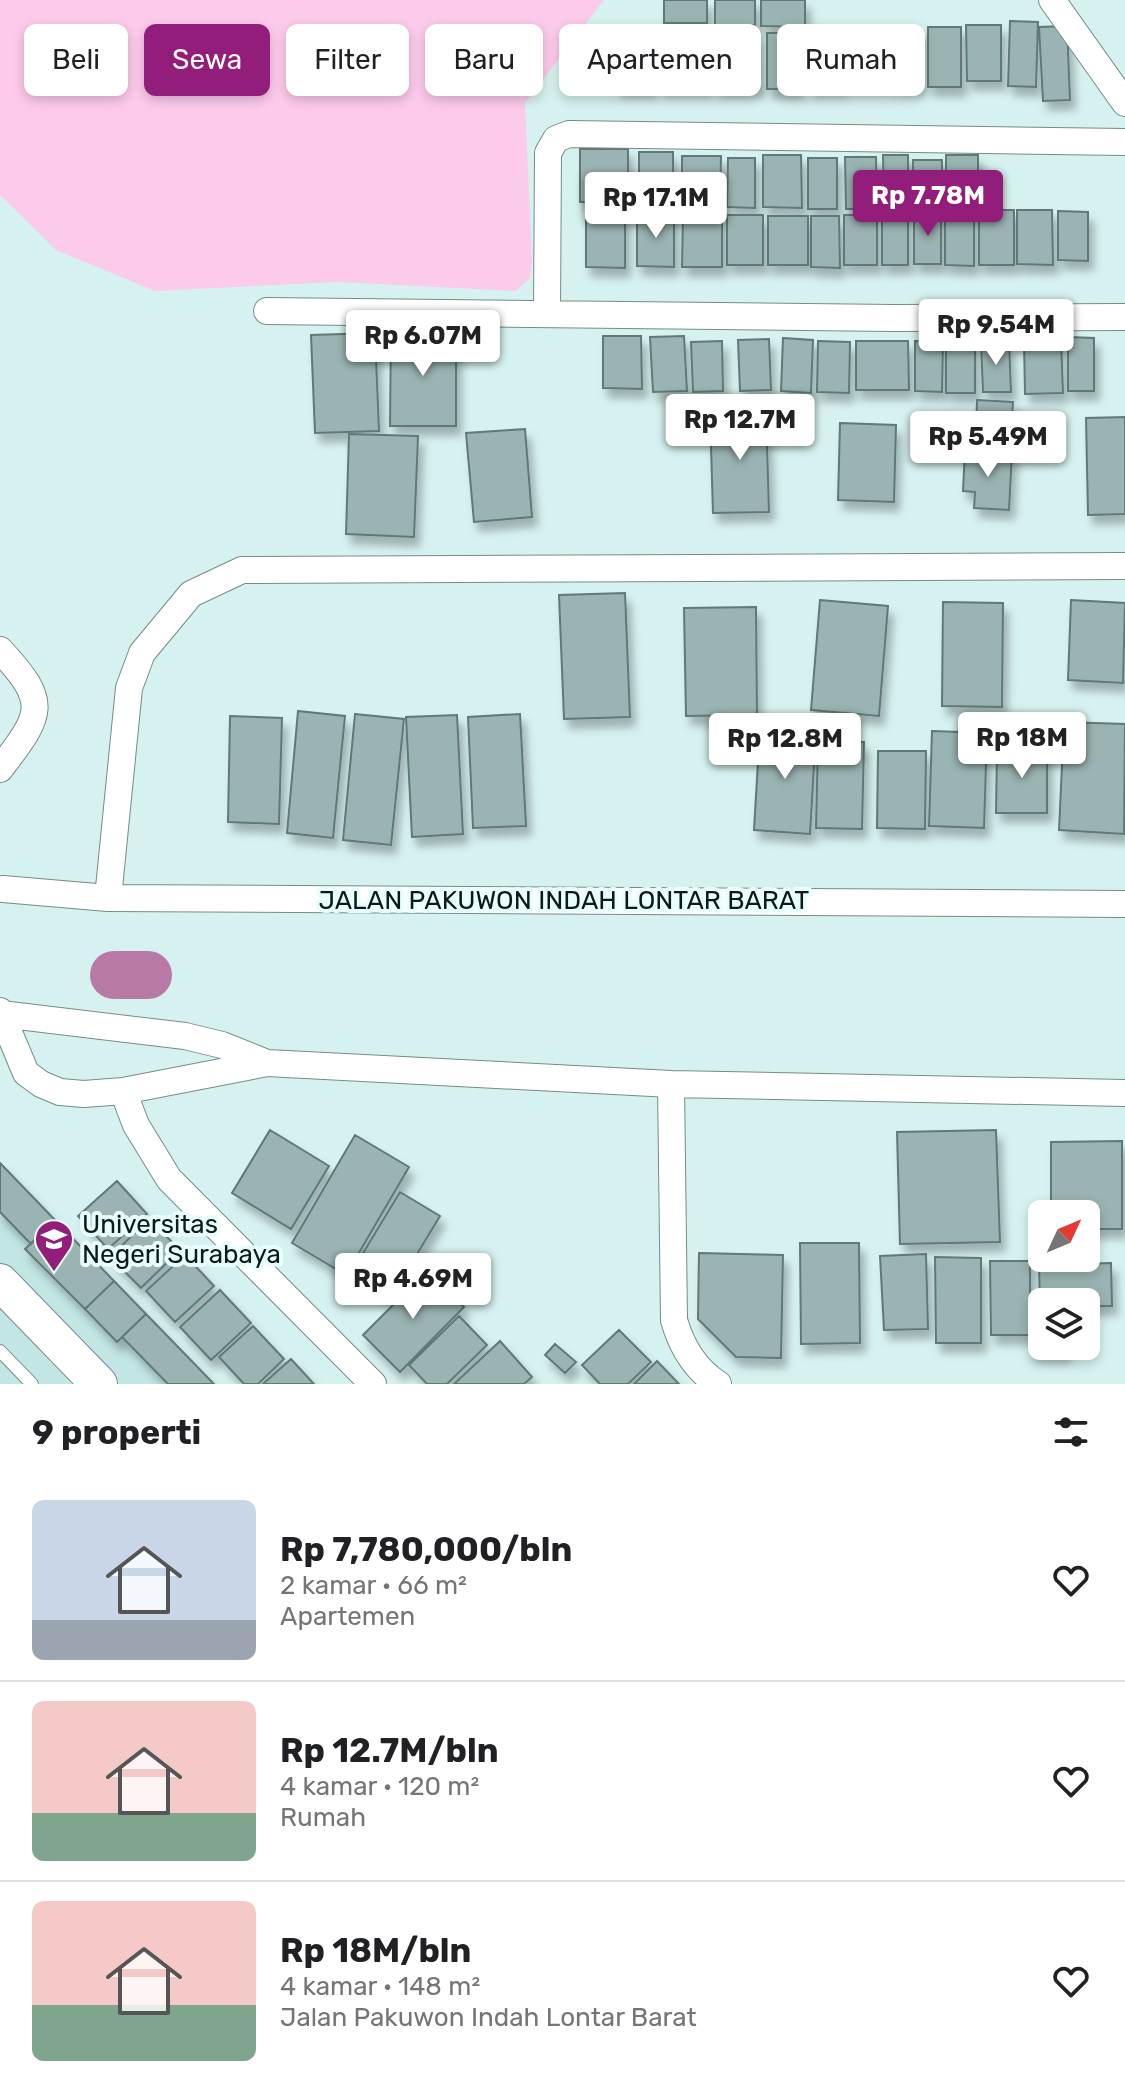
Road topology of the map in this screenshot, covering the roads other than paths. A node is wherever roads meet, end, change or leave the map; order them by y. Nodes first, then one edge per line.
1 (1052, 0) edge
2 (1125, 103) edge
3 (1125, 142) edge
4 (267, 311) dead end
5 (547, 312) junction
6 (1125, 317) edge
7 (1125, 566) edge
8 (0, 650) edge
9 (0, 769) edge
10 (1, 894) edge
11 (108, 898) junction
12 (1125, 904) edge
13 (0, 1012) edge
14 (267, 1063) junction
15 (671, 1084) junction
16 (123, 1091) junction
17 (1125, 1093) edge
18 (0, 1282) edge
19 (0, 1351) edge
20 (32, 1384) edge
21 (99, 1384) edge
22 (373, 1384) edge
23 (718, 1384) edge

1 - 2 street
3 - 5 street
4 - 5 street
5 - 6 street
7 - 11 street
8 - 9 street
10 - 11 street, JALAN PAKUWON INDAH LONTAR BARAT
11 - 12 street, JALAN PAKUWON INDAH LONTAR BARAT
13 - 14 street
13 - 16 street
14 - 15 street
14 - 16 street
15 - 17 street
15 - 23 street
16 - 22 street
18 - 21 main road
19 - 20 lane

